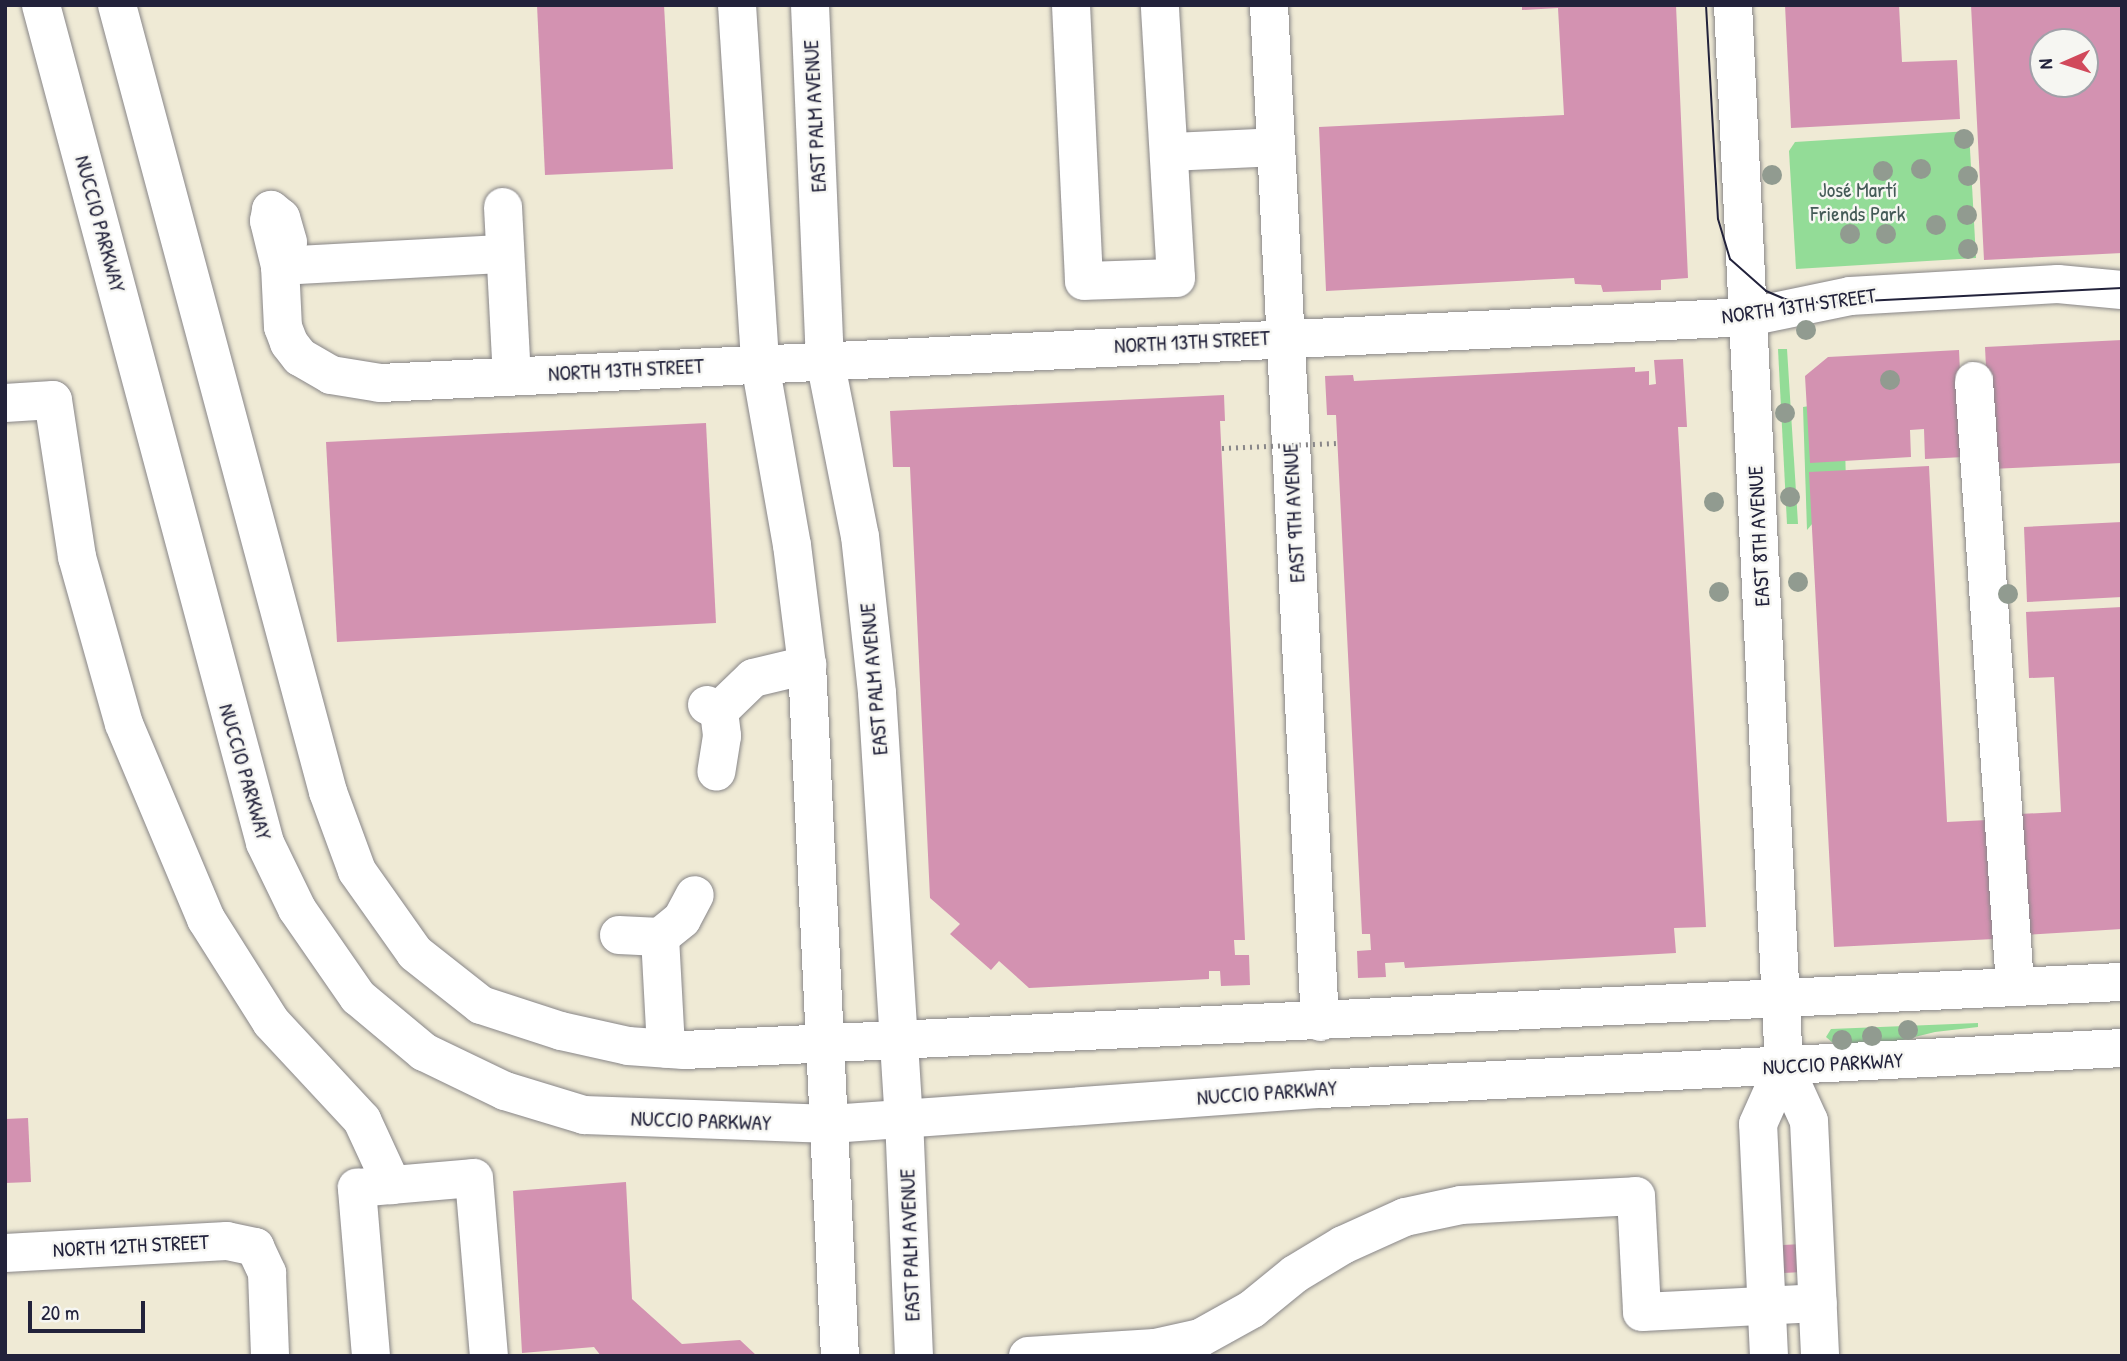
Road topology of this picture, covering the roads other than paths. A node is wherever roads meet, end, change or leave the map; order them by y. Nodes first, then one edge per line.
1 (41, 5) edge
2 (117, 5) edge
3 (737, 5) edge
4 (810, 5) edge
5 (1071, 5) edge
6 (1160, 5) edge
7 (1269, 5) edge
8 (1733, 5) edge
9 (1276, 147) junction
10 (1171, 152) junction
11 (503, 206) dead end
12 (505, 254) junction
13 (2122, 290) edge
14 (1749, 317) junction
15 (1285, 337) junction
16 (825, 360) junction
17 (760, 364) junction
18 (512, 376) junction
19 (1974, 381) dead end
20 (5, 403) edge
21 (807, 665) junction
22 (716, 772) dead end
23 (695, 895) dead end
24 (619, 935) dead end
25 (660, 937) junction
26 (2122, 982) edge
27 (2015, 986) junction
28 (1781, 996) junction
29 (1320, 1022) junction
30 (899, 1041) junction
31 (826, 1046) junction
32 (2122, 1048) edge
33 (666, 1049) junction
34 (1784, 1066) junction
35 (904, 1118) junction
36 (831, 1124) junction
37 (1811, 1172) junction
38 (1760, 1174) junction
39 (392, 1185) junction
40 (5, 1252) edge
41 (1818, 1303) junction
42 (1767, 1305) junction
43 (270, 1356) edge
44 (371, 1356) edge
45 (489, 1356) edge
46 (840, 1356) edge
47 (914, 1356) edge
48 (1028, 1356) edge
49 (1769, 1356) edge
50 (1820, 1356) edge

1 - 36 street, NUCCIO PARKWAY
2 - 33 street
3 - 17 street
4 - 16 street, EAST PALM AVENUE
5 - 10 street
6 - 10 street
7 - 9 street, EAST 9TH AVENUE
8 - 14 street, EAST 8TH AVENUE
9 - 10 street
9 - 15 street, EAST 9TH AVENUE
11 - 12 street
12 - 18 street
12 - 18 street, NORTH 13TH STREET
13 - 14 street, NORTH 13TH STREET
14 - 15 street, NORTH 13TH STREET
14 - 28 street, EAST 8TH AVENUE
15 - 16 street, NORTH 13TH STREET
15 - 29 street, EAST 9TH AVENUE
16 - 17 street, NORTH 13TH STREET
16 - 30 street, EAST PALM AVENUE
17 - 18 street, NORTH 13TH STREET
17 - 21 street
19 - 27 street
20 - 39 street
21 - 22 street
21 - 31 street
23 - 25 street
24 - 25 street
25 - 33 street
26 - 27 street
27 - 28 street
28 - 29 street
28 - 34 street, EAST 8TH AVENUE
29 - 30 street
30 - 31 street
30 - 35 street, EAST PALM AVENUE
31 - 33 street
31 - 36 street
32 - 34 street, NUCCIO PARKWAY
34 - 35 street, NUCCIO PARKWAY
34 - 37 street
34 - 38 street
35 - 36 street, NUCCIO PARKWAY
35 - 47 street, EAST PALM AVENUE
36 - 46 street
37 - 38 street
37 - 41 street
38 - 42 street
39 - 44 street
39 - 45 street
40 - 43 street, NORTH 12TH STREET
41 - 42 street
41 - 50 street
42 - 48 street
42 - 49 street

